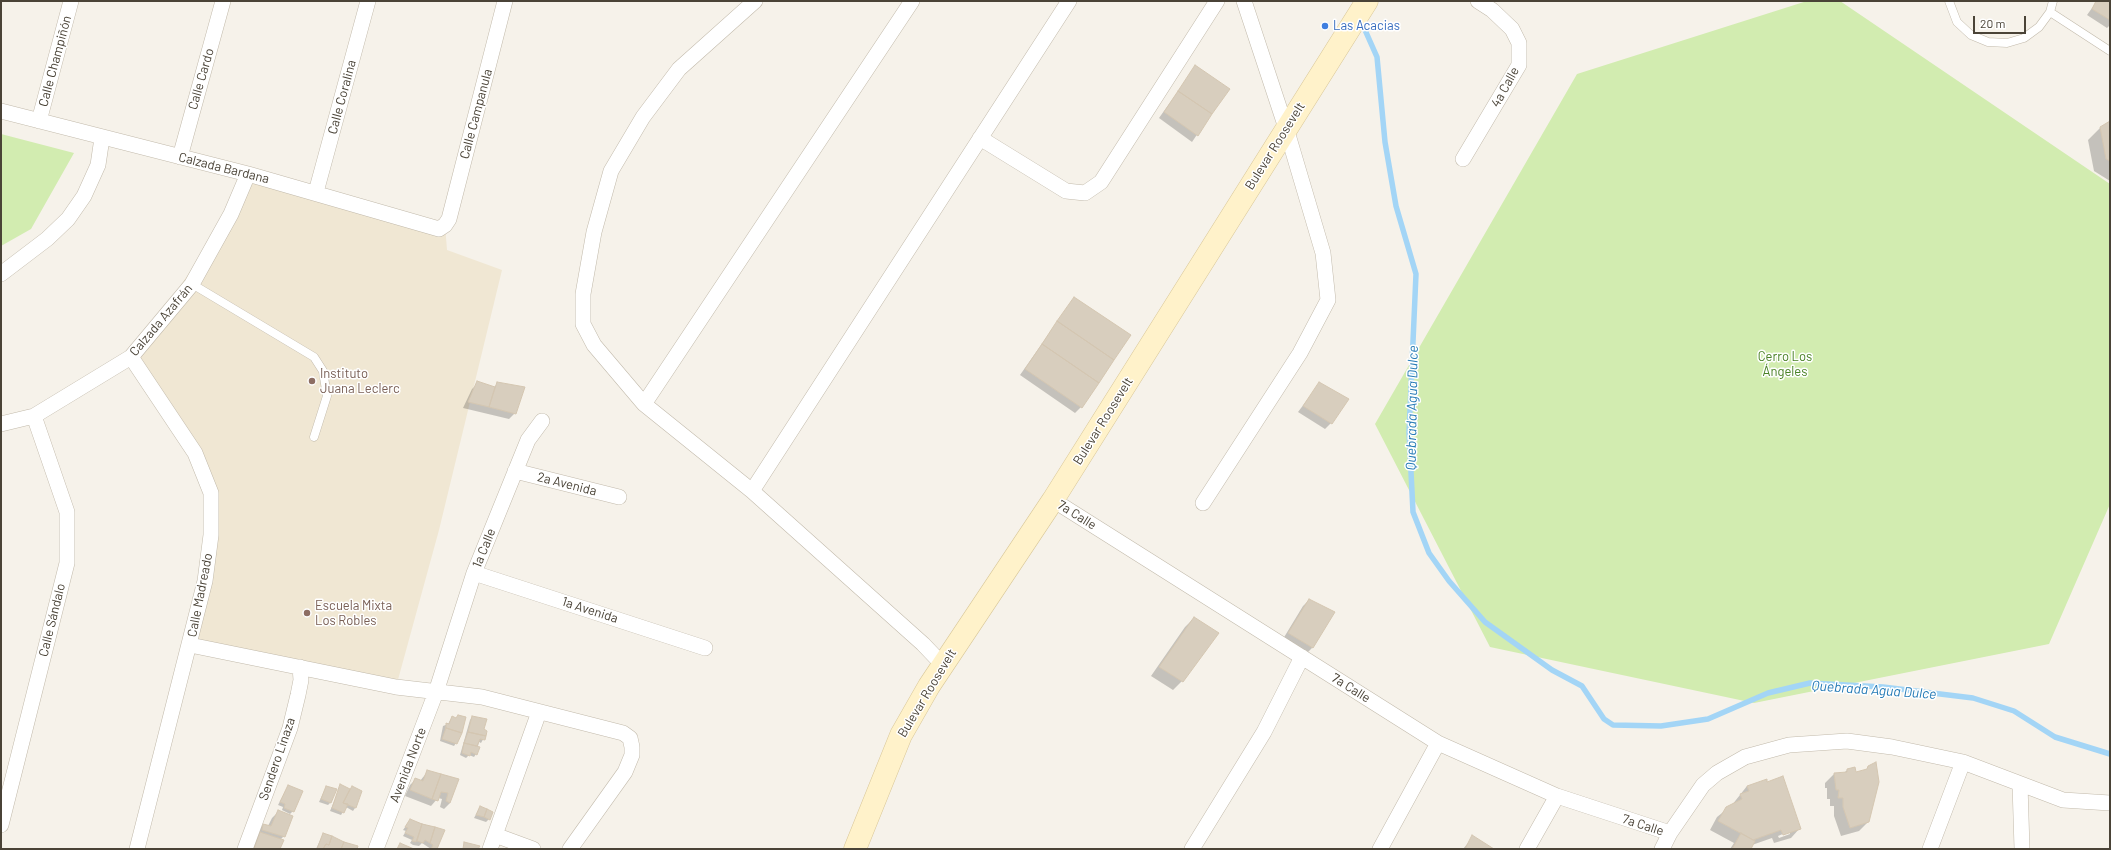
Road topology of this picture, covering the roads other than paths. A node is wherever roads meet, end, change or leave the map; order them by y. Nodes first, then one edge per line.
1 (71, 1) edge
2 (223, 1) edge
3 (368, 1) edge
4 (505, 1) edge
5 (755, 1) edge
6 (912, 1) edge
7 (1069, 1) edge
8 (1217, 1) edge
9 (1244, 1) edge
10 (1478, 1) edge
11 (1949, 1) edge
12 (2053, 1) edge
13 (1367, 2) edge
14 (2050, 12) junction
15 (2110, 51) edge
16 (1, 111) edge
17 (39, 120) junction
18 (1286, 128) junction
19 (102, 138) junction
20 (980, 138) junction
21 (180, 157) junction
22 (1463, 159) dead end
23 (248, 174) junction
24 (316, 192) junction
25 (445, 225) joint
26 (1, 274) edge
27 (192, 284) junction
28 (131, 356) junction
29 (644, 404) junction
30 (34, 416) junction
31 (542, 421) dead end
32 (1, 424) edge
33 (314, 437) dead end
34 (515, 471) junction
35 (752, 491) junction
36 (619, 497) dead end
37 (1053, 500) junction
38 (1203, 503) dead end
39 (474, 573) junction
40 (190, 645) junction
41 (705, 648) dead end
42 (1302, 657) junction
43 (943, 665) junction
44 (300, 667) junction
45 (438, 686) junction
46 (539, 712) junction
47 (1438, 743) junction
48 (1962, 762) junction
49 (2020, 784) junction
50 (1557, 796) junction
51 (2110, 803) edge
52 (1, 825) edge
53 (1670, 833) junction
54 (492, 842) edge
55 (137, 849) edge
56 (245, 849) edge
57 (376, 849) edge
58 (533, 849) edge
59 (570, 849) edge
60 (855, 849) edge
61 (1192, 849) edge
62 (1380, 849) edge
63 (1527, 849) edge
64 (1662, 849) edge
65 (1930, 849) edge
66 (2022, 849) edge

1 - 17 street, Calle Champiñón
2 - 21 street, Calle Cardo
3 - 24 street, Calle Coralina
4 - 25 street, Calle Campanula
5 - 29 street
6 - 29 street
7 - 20 street
8 - 20 street
9 - 18 street
10 - 22 street, 4a Calle
11 - 14 lane
12 - 14 lane
13 - 18 main road, Bulevar Roosevelt
14 - 15 lane
16 - 17 street, Calzada Bardana
17 - 19 street, Calzada Bardana
18 - 37 main road, Bulevar Roosevelt
18 - 38 street
19 - 21 street, Calzada Bardana
19 - 26 street
20 - 35 street
21 - 23 street, Calzada Bardana
23 - 24 street, Calzada Bardana
23 - 27 street, Calzada Azafrán
24 - 25 street, Calzada Bardana
27 - 28 street, Calzada Azafrán
27 - 33 lane
28 - 30 street, Calzada Azafrán
28 - 40 street, Calle Madreado
29 - 35 street
30 - 32 street, Calzada Azafrán
30 - 52 street, Calle Sándalo
31 - 34 street, 1a Calle
34 - 36 street, 2a Avenida
34 - 39 street, 1a Calle
35 - 43 street
37 - 42 street, 7a Calle
37 - 43 main road, Bulevar Roosevelt
39 - 41 street, 1a Avenida
39 - 45 street, 1a Calle
40 - 44 street
40 - 55 street, Calle Madreado
42 - 47 street, 7a Calle
42 - 61 street
43 - 60 main road, Bulevar Roosevelt
44 - 45 street
44 - 56 street, Sendero Linaza
45 - 46 street
45 - 57 street, Avenida Norte
46 - 54 street
46 - 59 street
47 - 50 street, 7a Calle
47 - 62 street
48 - 49 street
48 - 53 street
48 - 65 street
49 - 51 street
49 - 66 street
50 - 53 street, 7a Calle
50 - 63 street
53 - 64 street
54 - 58 street

